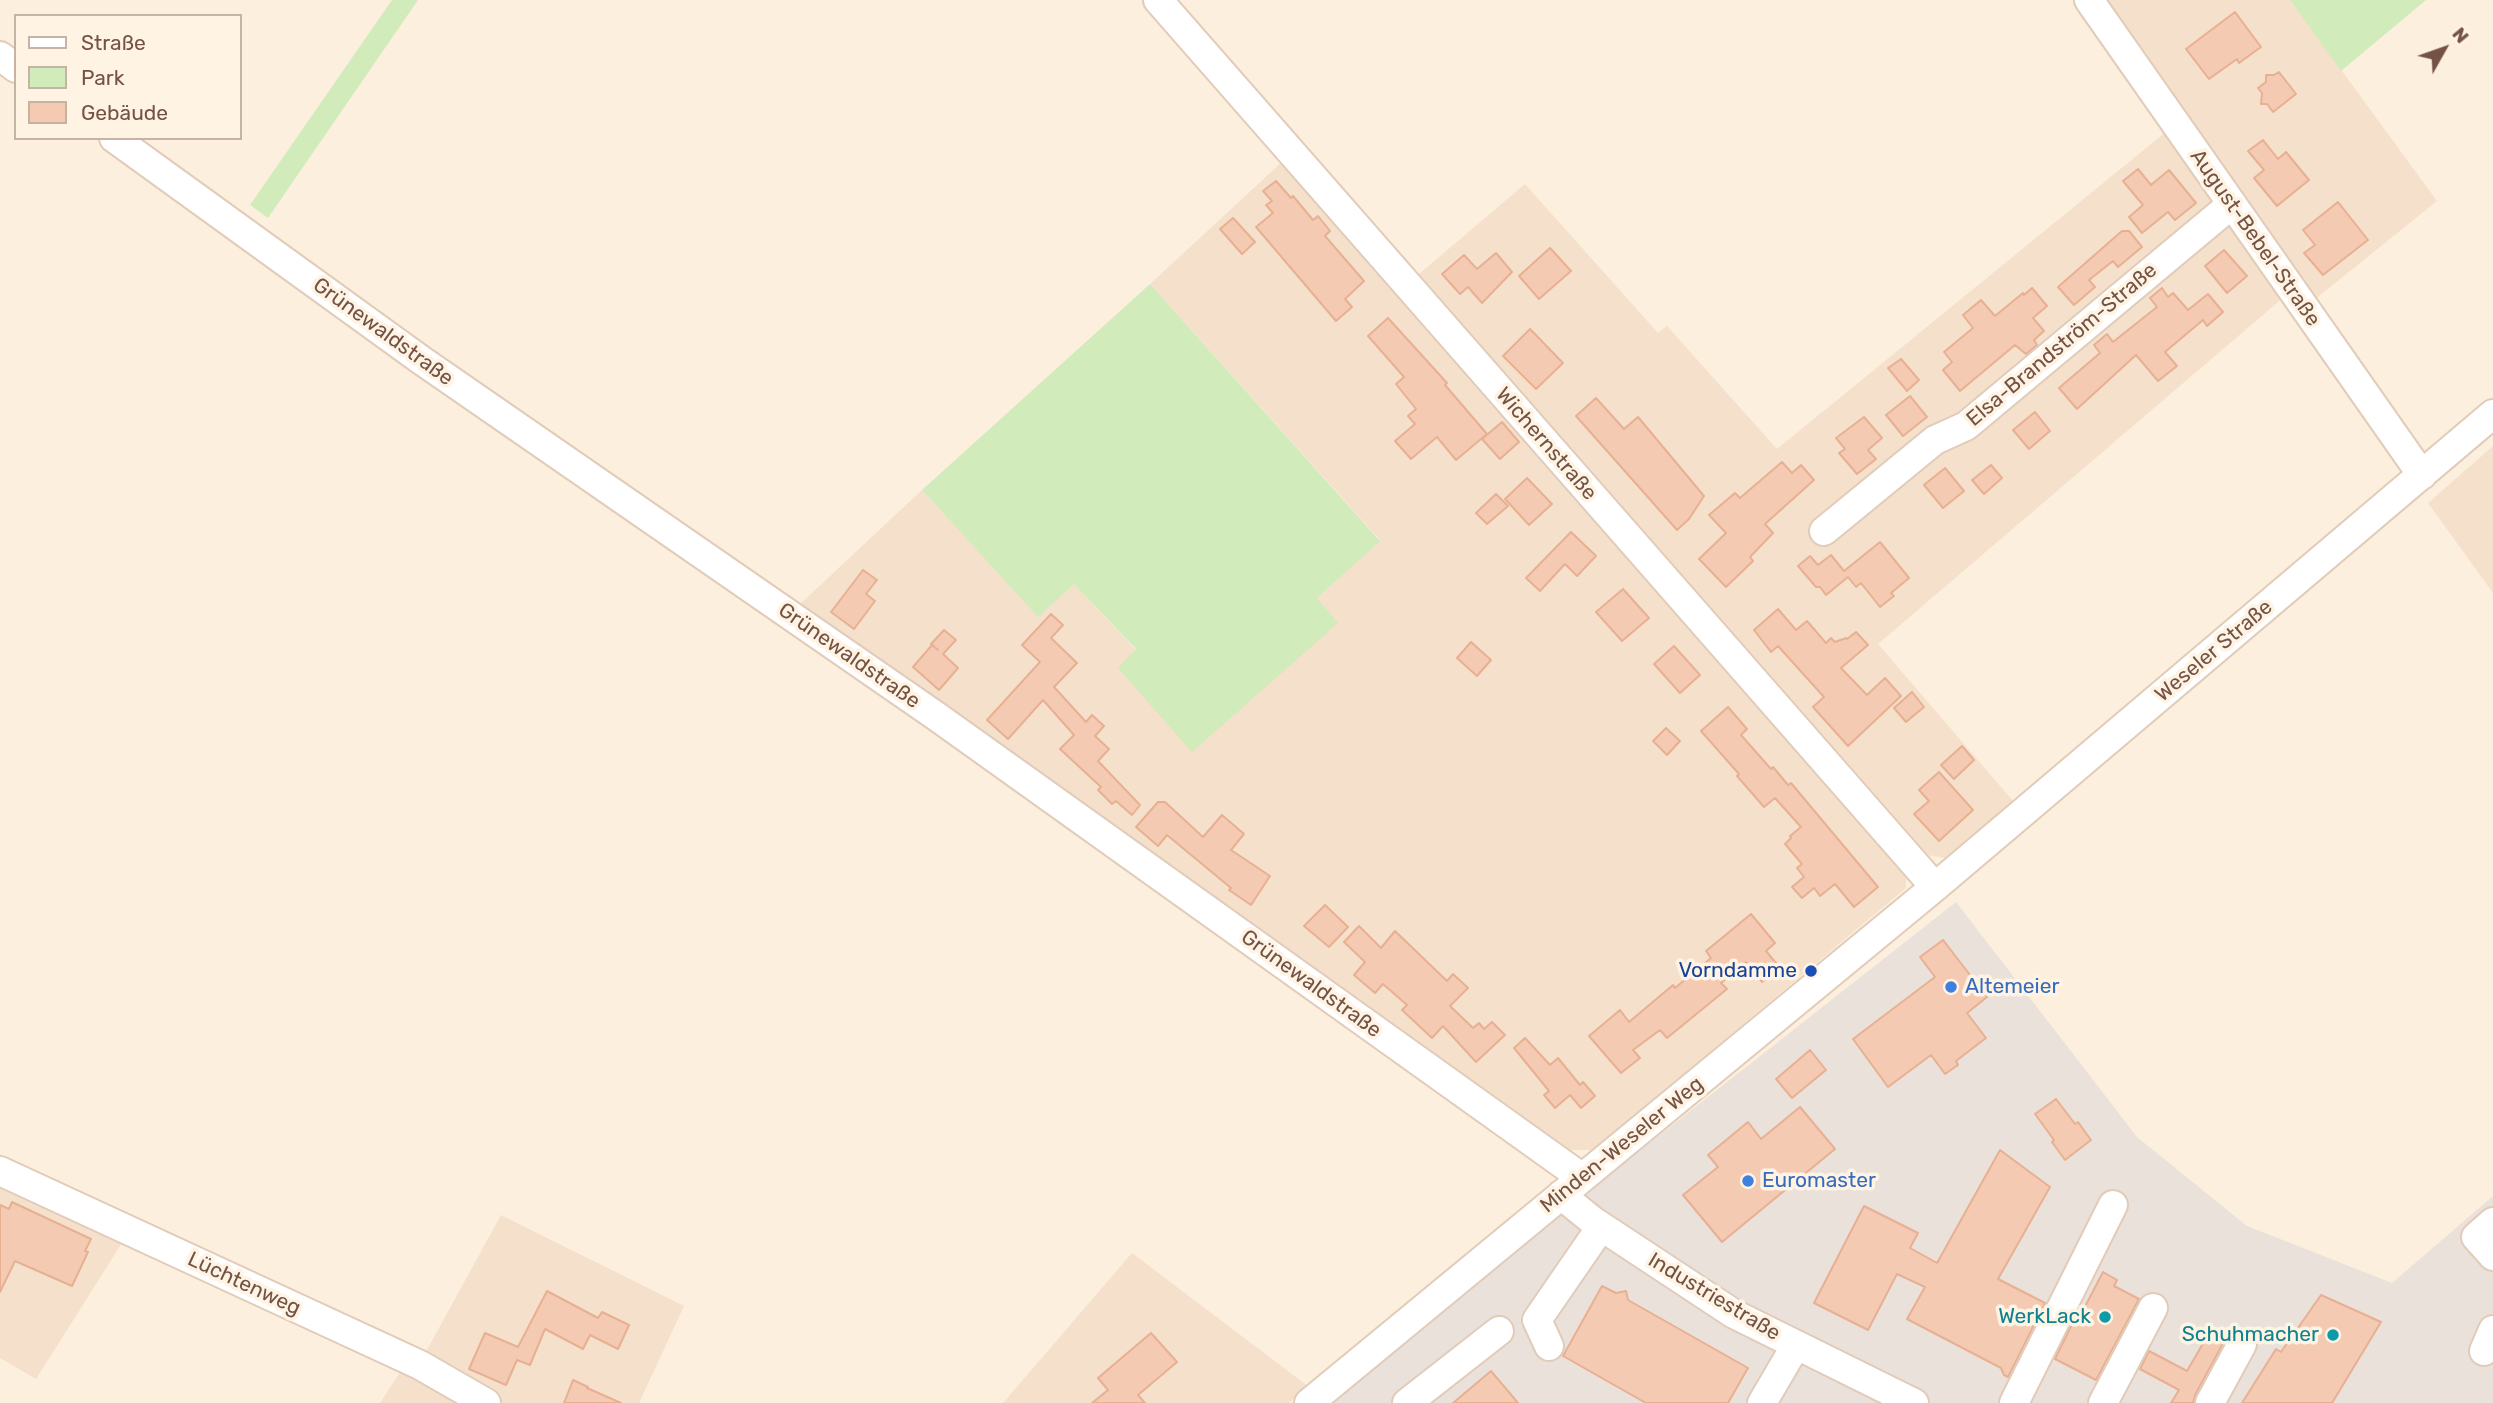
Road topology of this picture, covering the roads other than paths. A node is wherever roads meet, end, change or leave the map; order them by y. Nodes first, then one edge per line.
1 (1158, 0) edge
2 (2090, 0) edge
3 (117, 140) edge
4 (2232, 205) junction
5 (2493, 414) edge
6 (2421, 475) junction
7 (1824, 531) dead end
8 (1935, 887) junction
9 (0, 1171) edge
10 (1571, 1186) junction
11 (2113, 1205) dead end
12 (2493, 1222) edge
13 (1601, 1227) junction
14 (2493, 1256) edge
15 (2152, 1308) dead end
16 (1499, 1331) dead end
17 (2242, 1344) dead end
18 (1796, 1345) junction
19 (1549, 1346) dead end
20 (486, 1403) edge
21 (1309, 1403) edge
22 (1407, 1403) edge
23 (1762, 1403) edge
24 (1914, 1403) edge
25 (2014, 1403) edge
26 (2103, 1403) edge
27 (2210, 1403) edge

1 - 8 street, Wichernstraße
2 - 4 street, August-Bebel-Straße
3 - 10 street, Grünewaldstraße
4 - 6 street, August-Bebel-Straße
4 - 7 street, Elsa-Brandström-Straße
5 - 6 street, Weseler Straße
6 - 8 street, Weseler Straße
8 - 10 street, Minden-Weseler Weg
9 - 20 street, Lüchtenweg
10 - 13 street, Industriestraße
10 - 21 street, Minden-Weseler Weg
11 - 25 street
12 - 14 street
13 - 18 street, Industriestraße
13 - 19 street
15 - 26 street
16 - 22 street
17 - 27 street
18 - 23 street
18 - 24 street, Industriestraße

